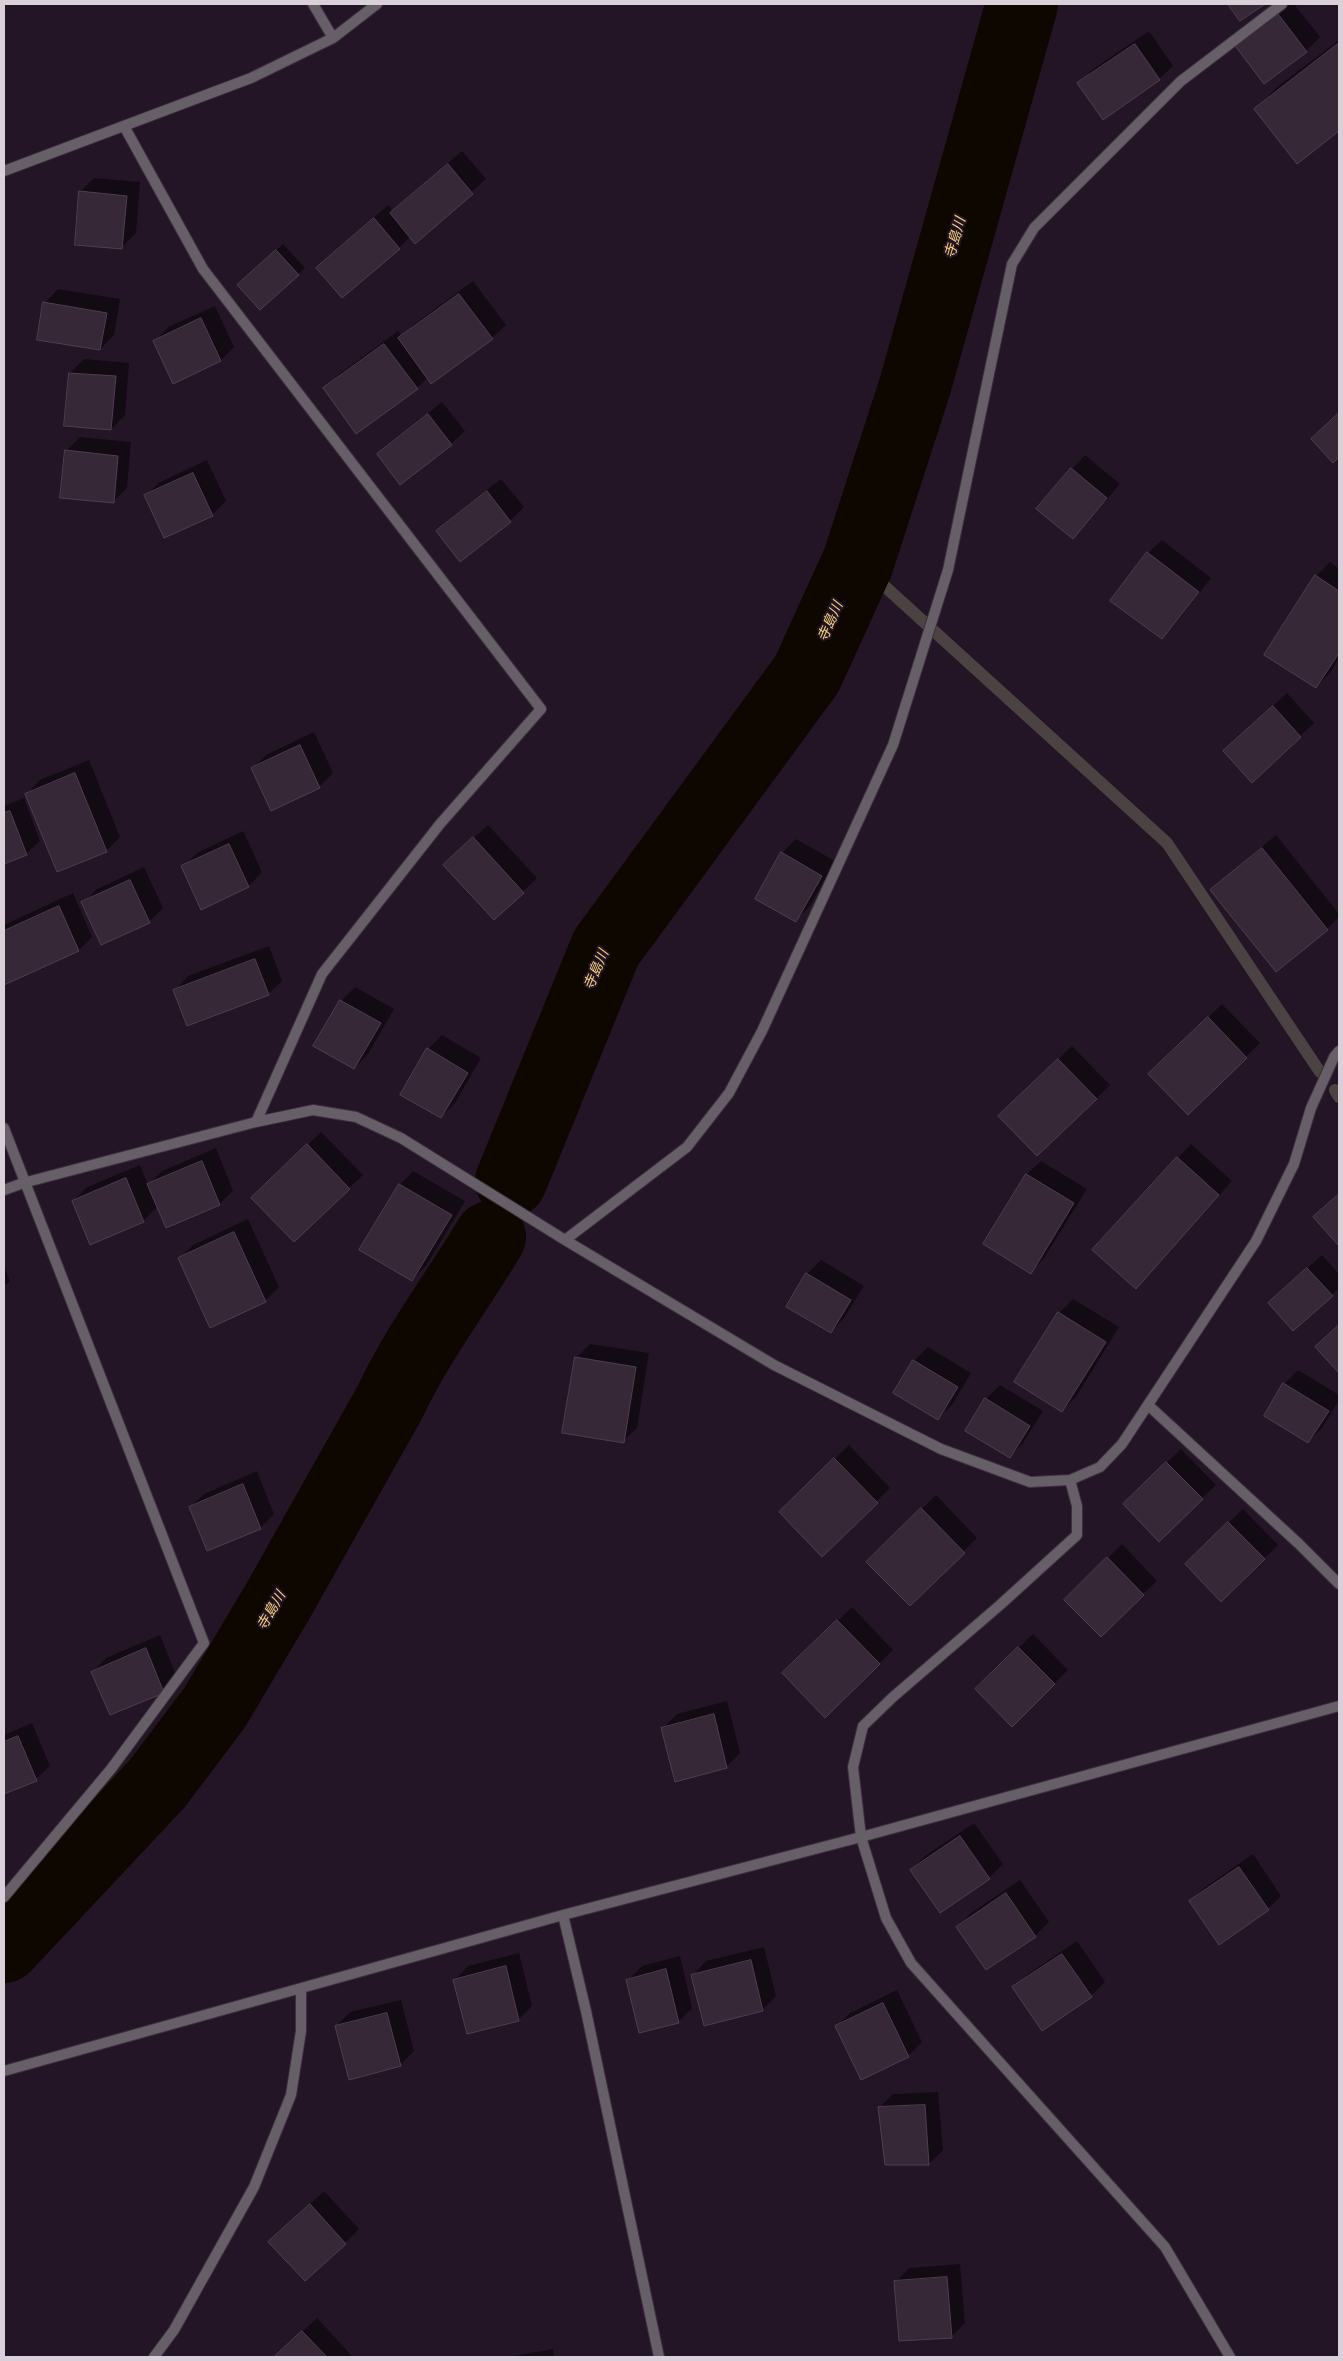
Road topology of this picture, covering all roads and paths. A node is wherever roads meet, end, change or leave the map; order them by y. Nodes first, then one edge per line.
1 (314, 4) edge
2 (378, 4) edge
3 (1282, 4) edge
4 (333, 38) junction
5 (124, 126) junction
6 (4, 171) edge
7 (1339, 1051) edge
8 (256, 1122) junction
9 (4, 1128) edge
10 (23, 1182) junction
11 (4, 1190) edge
12 (565, 1240) junction
13 (1148, 1405) junction
14 (1070, 1480) junction
15 (1339, 1584) edge
16 (1339, 1706) edge
17 (861, 1837) junction
18 (4, 1897) edge
19 (563, 1915) junction
20 (301, 1988) junction
21 (4, 2071) edge
22 (154, 2357) edge
23 (658, 2357) edge
24 (1230, 2357) edge

1 - 4 street
2 - 4 street
3 - 12 street
4 - 5 street
5 - 6 street
5 - 8 street
7 - 13 street
8 - 10 street
8 - 12 street
9 - 10 street
10 - 11 street
10 - 18 street
12 - 14 street
13 - 14 street
13 - 15 street
14 - 17 street
16 - 17 street
17 - 19 street
17 - 24 street
19 - 20 street
19 - 23 street
20 - 21 street
20 - 22 street

